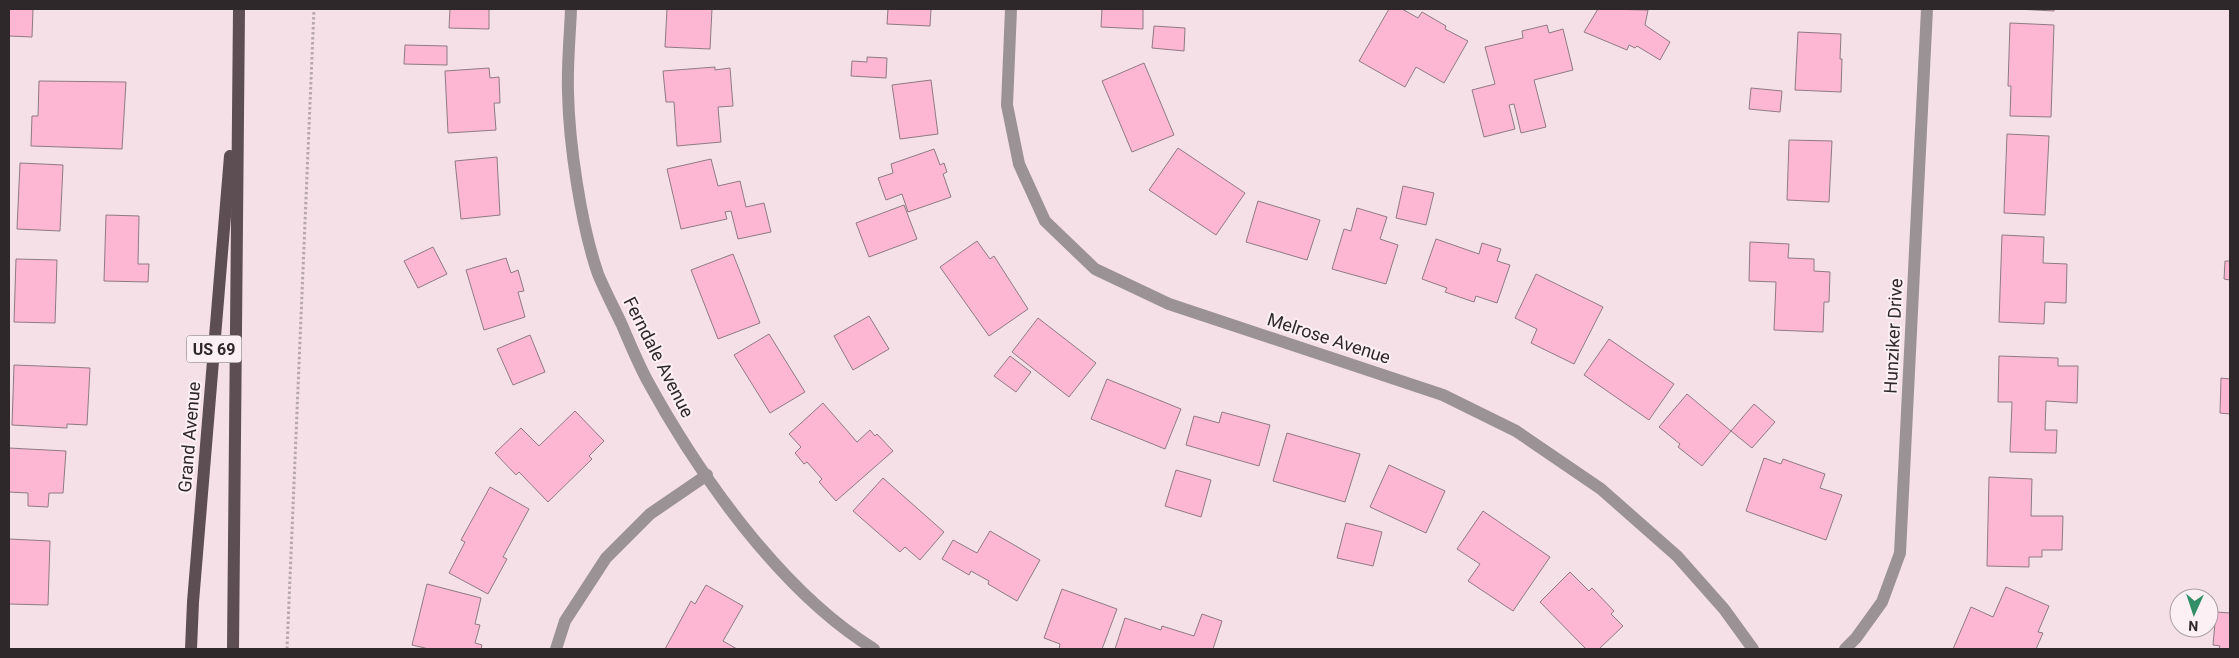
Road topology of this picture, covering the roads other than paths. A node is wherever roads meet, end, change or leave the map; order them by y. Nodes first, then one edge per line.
1 (240, 9) edge
2 (571, 9) edge
3 (1011, 9) edge
4 (1927, 9) edge
5 (238, 49) junction
6 (707, 475) junction
7 (191, 649) edge
8 (233, 649) edge
9 (556, 649) edge
10 (874, 649) edge
11 (1753, 649) edge
12 (1845, 649) edge

1 - 5 main road, Grand Avenue / US 69
2 - 6 street, Ferndale Avenue
3 - 11 street, Melrose Avenue
4 - 12 street, Hunziker Drive
5 - 7 main road, Grand Avenue / US 69
5 - 8 main road, Grand Avenue / US 69
6 - 9 street
6 - 10 street, Ferndale Avenue

